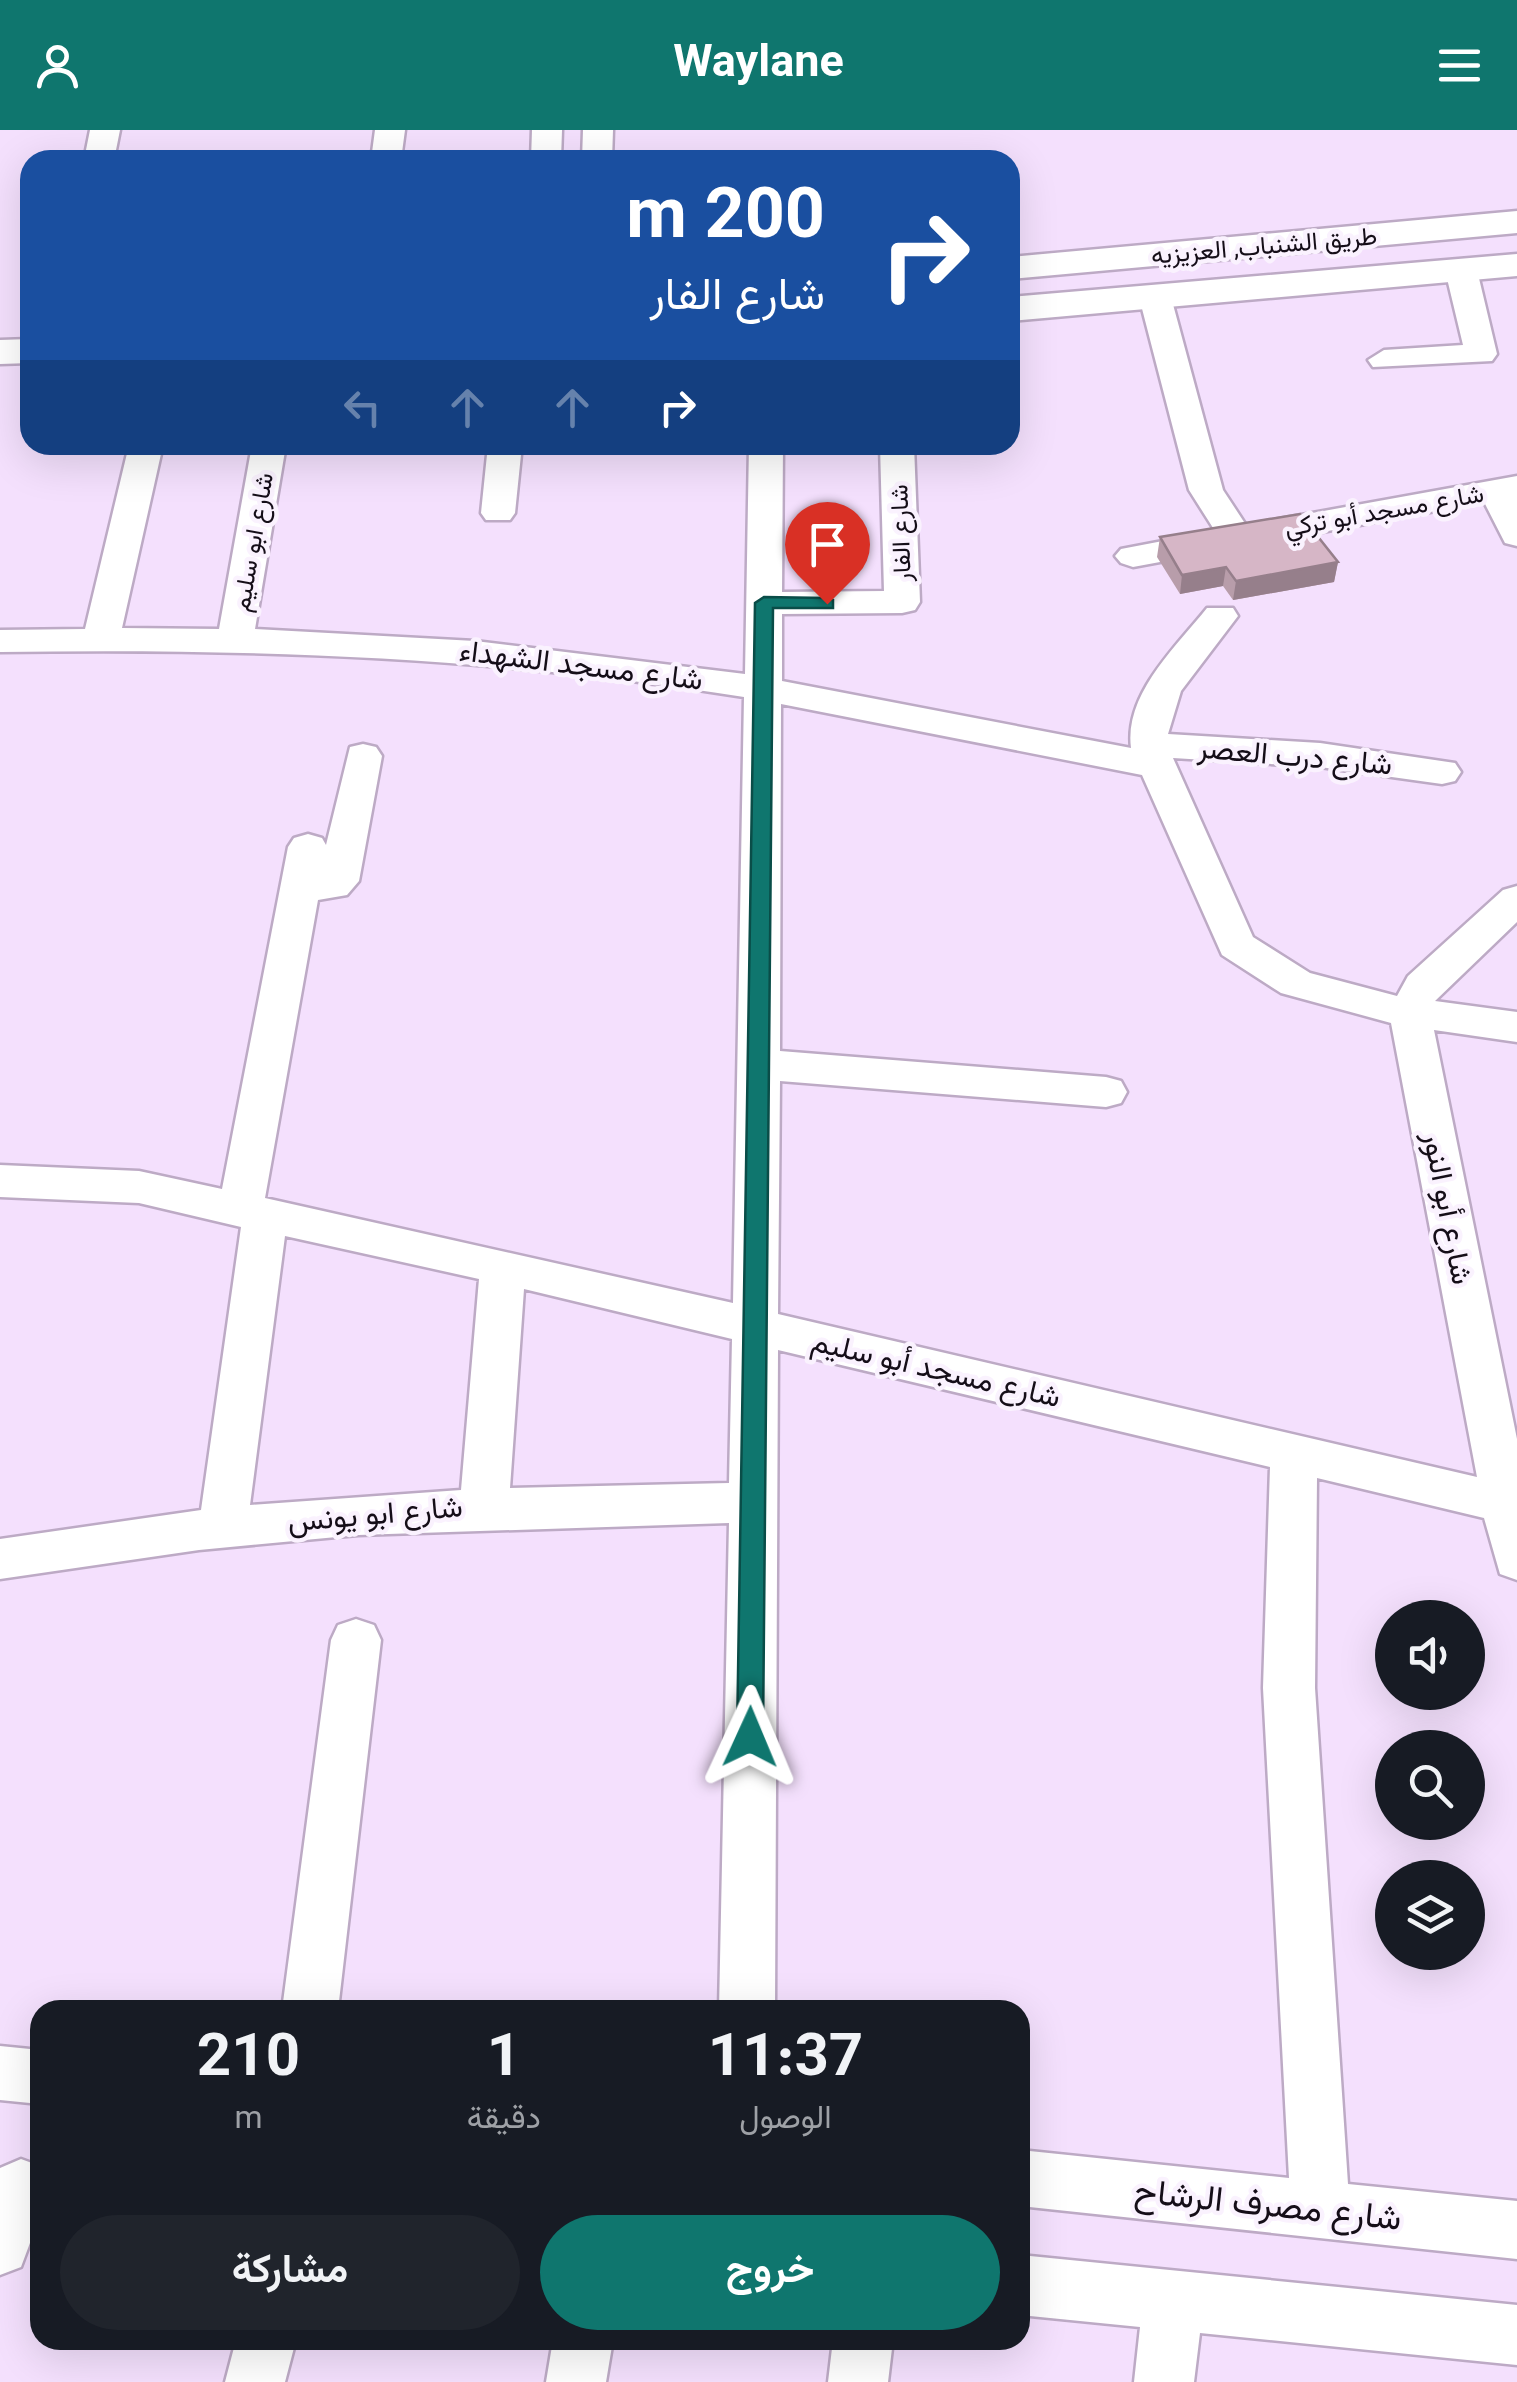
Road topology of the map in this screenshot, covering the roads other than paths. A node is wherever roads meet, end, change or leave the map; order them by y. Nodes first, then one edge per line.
1 (1517, 222) edge
2 (1517, 265) edge
3 (1020, 267) edge
4 (1461, 270) junction
5 (1155, 297) junction
6 (1020, 308) edge
7 (1384, 360) dead end
8 (144, 455) edge
9 (267, 455) edge
10 (504, 455) edge
11 (766, 455) edge
12 (897, 455) edge
13 (1506, 488) edge
14 (498, 513) dead end
15 (1517, 536) edge
16 (1237, 537) junction
17 (1133, 556) dead end
18 (764, 603) junction
19 (1220, 616) dead end
20 (101, 639) junction
21 (235, 639) junction
22 (0, 641) edge
23 (762, 688) junction
24 (1151, 755) junction
25 (364, 756) dead end
26 (1442, 772) dead end
27 (1517, 899) edge
28 (1409, 1010) junction
29 (1517, 1026) edge
30 (758, 1064) junction
31 (1106, 1092) dead end
32 (0, 1181) edge
33 (252, 1213) junction
34 (502, 1267) junction
35 (754, 1327) junction
36 (1294, 1451) junction
37 (753, 1503) junction
38 (484, 1505) junction
39 (1512, 1505) edge
40 (223, 1527) junction
41 (0, 1559) edge
42 (1517, 1560) edge
43 (356, 1640) dead end
44 (311, 2000) edge
45 (747, 2000) edge
46 (0, 2073) edge
47 (30, 2076) edge
48 (1030, 2179) edge
49 (20, 2187) edge
50 (1320, 2209) junction
51 (1517, 2230) edge
52 (0, 2246) edge
53 (1030, 2286) edge
54 (1172, 2300) junction
55 (1517, 2335) edge
56 (264, 2350) edge
57 (581, 2350) edge
58 (861, 2350) edge
59 (256, 2382) edge
60 (576, 2382) edge
61 (858, 2382) edge
62 (1164, 2382) edge

1 - 3 street, طريق الشنباب, العزيزيه
2 - 4 street, طريق الشنباب, العزيزيه
4 - 5 street, طريق الشنباب, العزيزيه
4 - 7 street
5 - 6 street, طريق الشنباب, العزيزيه
5 - 16 street
8 - 20 street
9 - 21 street, شارع ابو سليم
10 - 14 street
11 - 18 street
12 - 18 street, شارع الفار
13 - 15 street
13 - 16 street, شارع مسجد أبو تركي
16 - 17 street, شارع مسجد أبو تركي
18 - 23 street
19 - 24 street
20 - 21 street, شارع مسجد الشهداء
20 - 22 street, شارع مسجد الشهداء
21 - 23 street, شارع مسجد الشهداء
23 - 24 street, شارع مسجد الشهداء
23 - 30 street
24 - 26 street, شارع درب العصر
24 - 28 street
25 - 33 street
27 - 28 street
28 - 29 street
28 - 39 street, شارع أبو النور
30 - 31 street
30 - 35 street
32 - 33 street, شارع مسجد أبو سليم
33 - 34 street, شارع مسجد أبو سليم
33 - 40 street
34 - 35 street, شارع مسجد أبو سليم
34 - 38 street
35 - 36 street, شارع مسجد أبو سليم
35 - 37 street
36 - 39 street, شارع مسجد أبو سليم
36 - 50 street
37 - 38 street, شارع ابو يونس
37 - 45 street
38 - 40 street, شارع ابو يونس
39 - 42 street, شارع أبو النور
40 - 41 street, شارع ابو يونس
43 - 44 street
46 - 47 street
48 - 50 street, شارع مصرف الرشاح
49 - 52 street
50 - 51 street, شارع مصرف الرشاح
53 - 54 street
54 - 55 street
54 - 62 street
56 - 59 street
57 - 60 street
58 - 61 street

